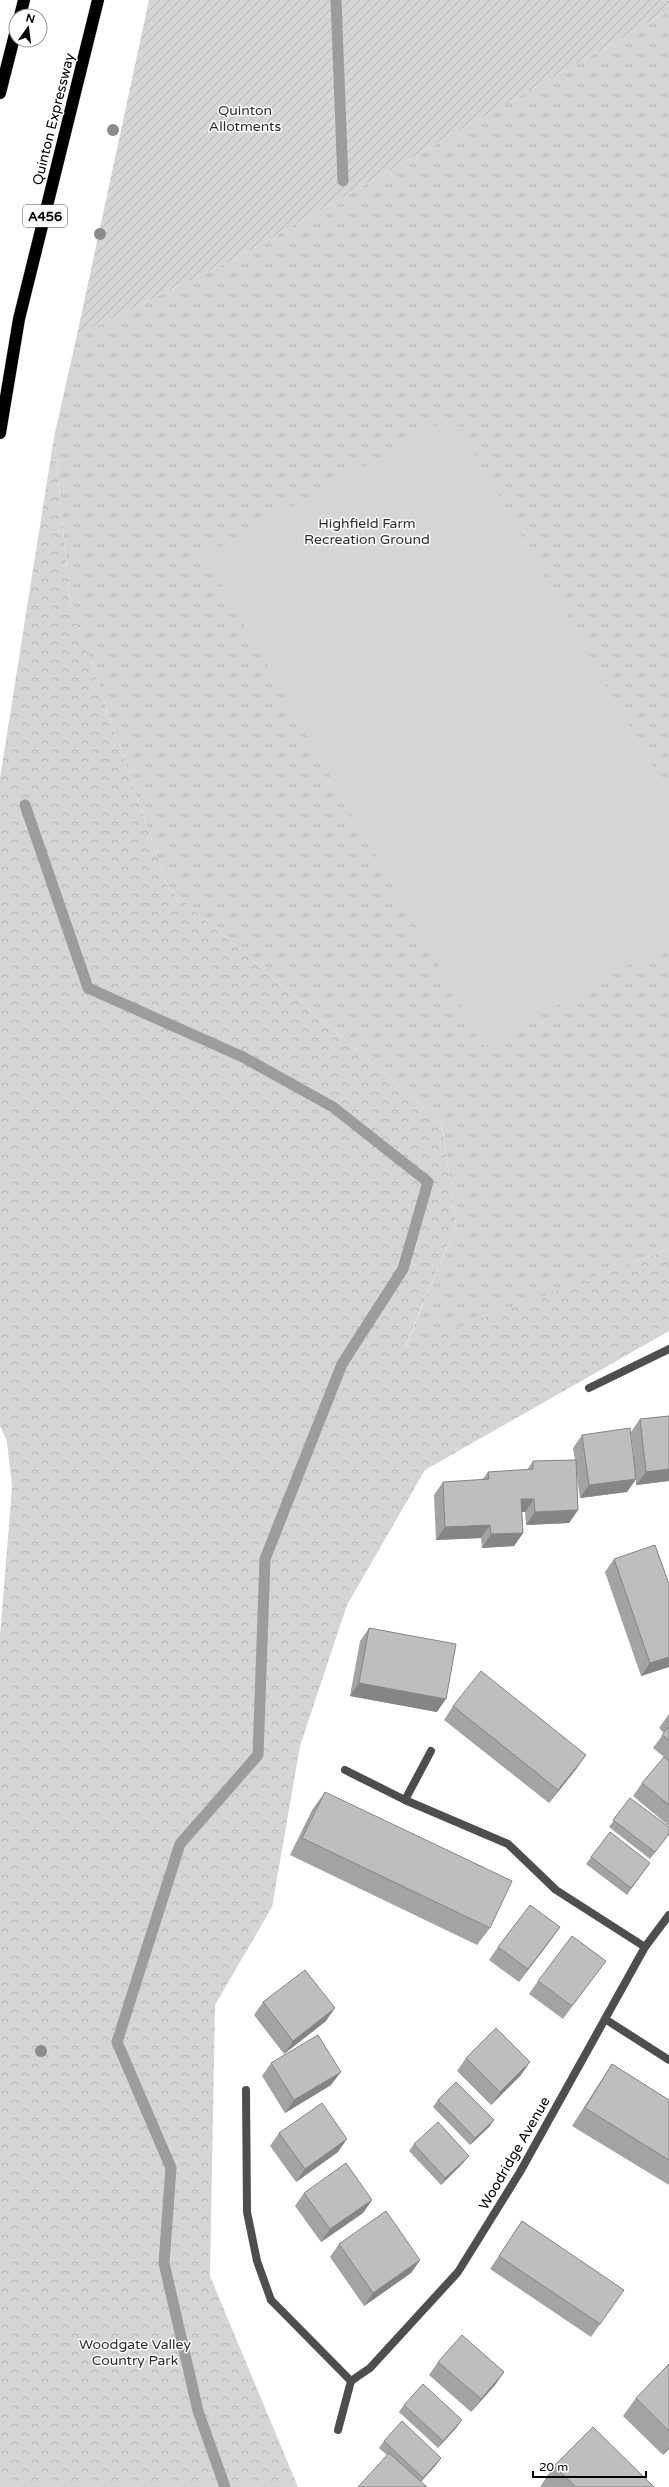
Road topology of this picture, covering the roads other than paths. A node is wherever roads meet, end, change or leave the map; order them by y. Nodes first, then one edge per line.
1 (98, 0) edge
2 (11, 48) edge
3 (0, 93) edge
4 (0, 433) edge
5 (668, 1352) edge
6 (589, 1388) dead end
7 (431, 1751) dead end
8 (345, 1770) dead end
9 (405, 1800) junction
10 (669, 1915) edge
11 (645, 1947) junction
12 (605, 2019) junction
13 (669, 2060) edge
14 (246, 2090) dead end
15 (351, 2380) junction
16 (338, 2430) dead end

1 - 4 highway, Quinton Expressway / A456
2 - 3 highway
5 - 6 street
7 - 9 street
8 - 9 street
9 - 11 street
10 - 11 street, Woodridge Avenue
11 - 12 street, Woodridge Avenue
12 - 13 street
12 - 15 street, Woodridge Avenue
14 - 15 street
15 - 16 street

